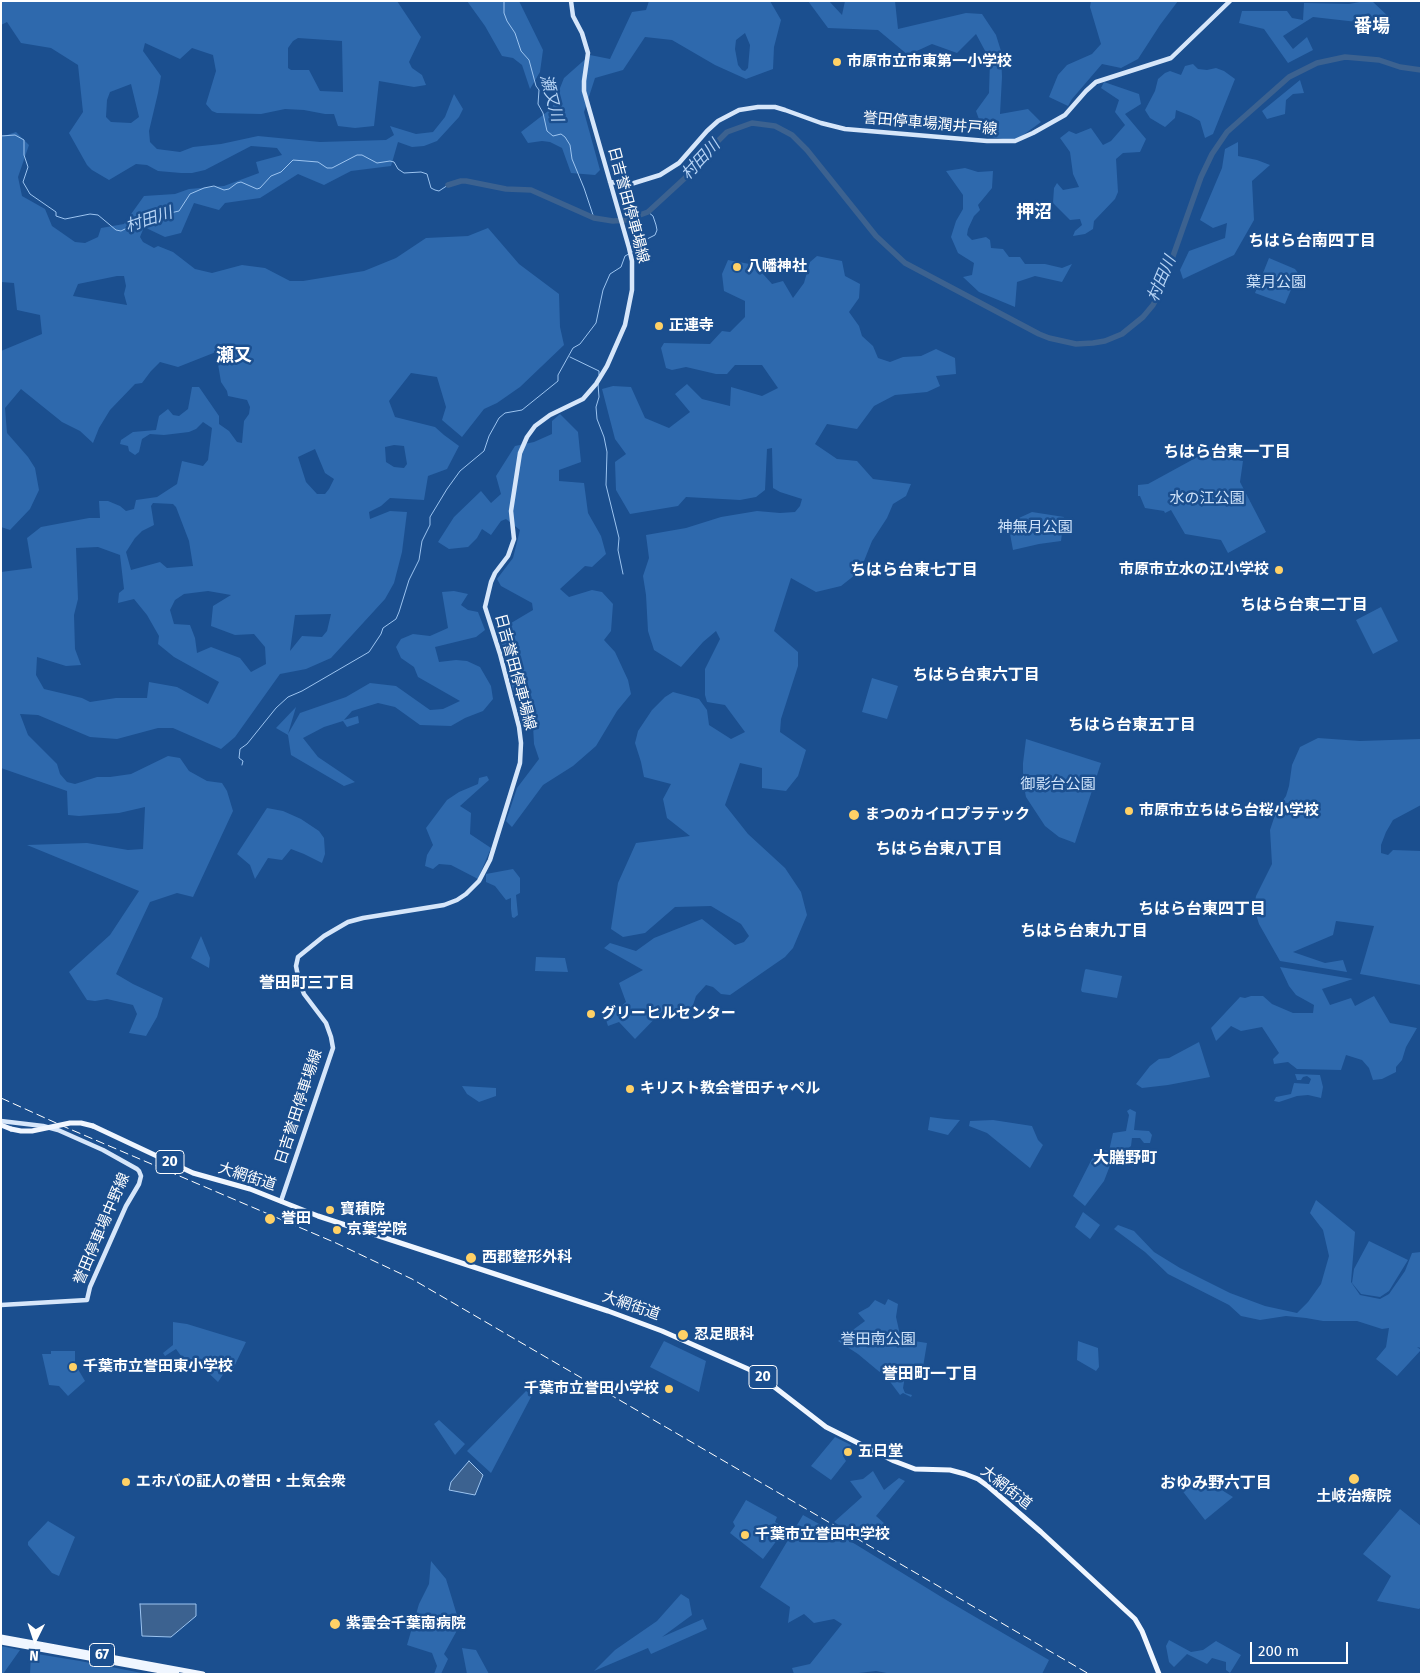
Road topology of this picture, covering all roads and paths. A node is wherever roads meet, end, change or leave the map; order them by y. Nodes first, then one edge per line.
1 (571, 1) edge
2 (1230, 1) edge
3 (610, 182) junction
4 (1, 1121) edge
5 (1, 1125) edge
6 (281, 1201) junction
7 (1, 1305) edge
8 (1, 1637) edge
9 (1, 1642) edge
10 (177, 1674) edge
11 (203, 1674) edge
12 (1159, 1674) edge

1 - 3 main road, 日吉誉田停車場線
2 - 3 main road, 誉田停車場潤井戸線
3 - 6 main road, 日吉誉田停車場線
4 - 7 main road, 誉田停車場中野線
5 - 6 main road, 大網街道 / 20, bridge
6 - 12 main road, 大網街道 / 20
8 - 11 main road, 67
9 - 10 main road, 67

